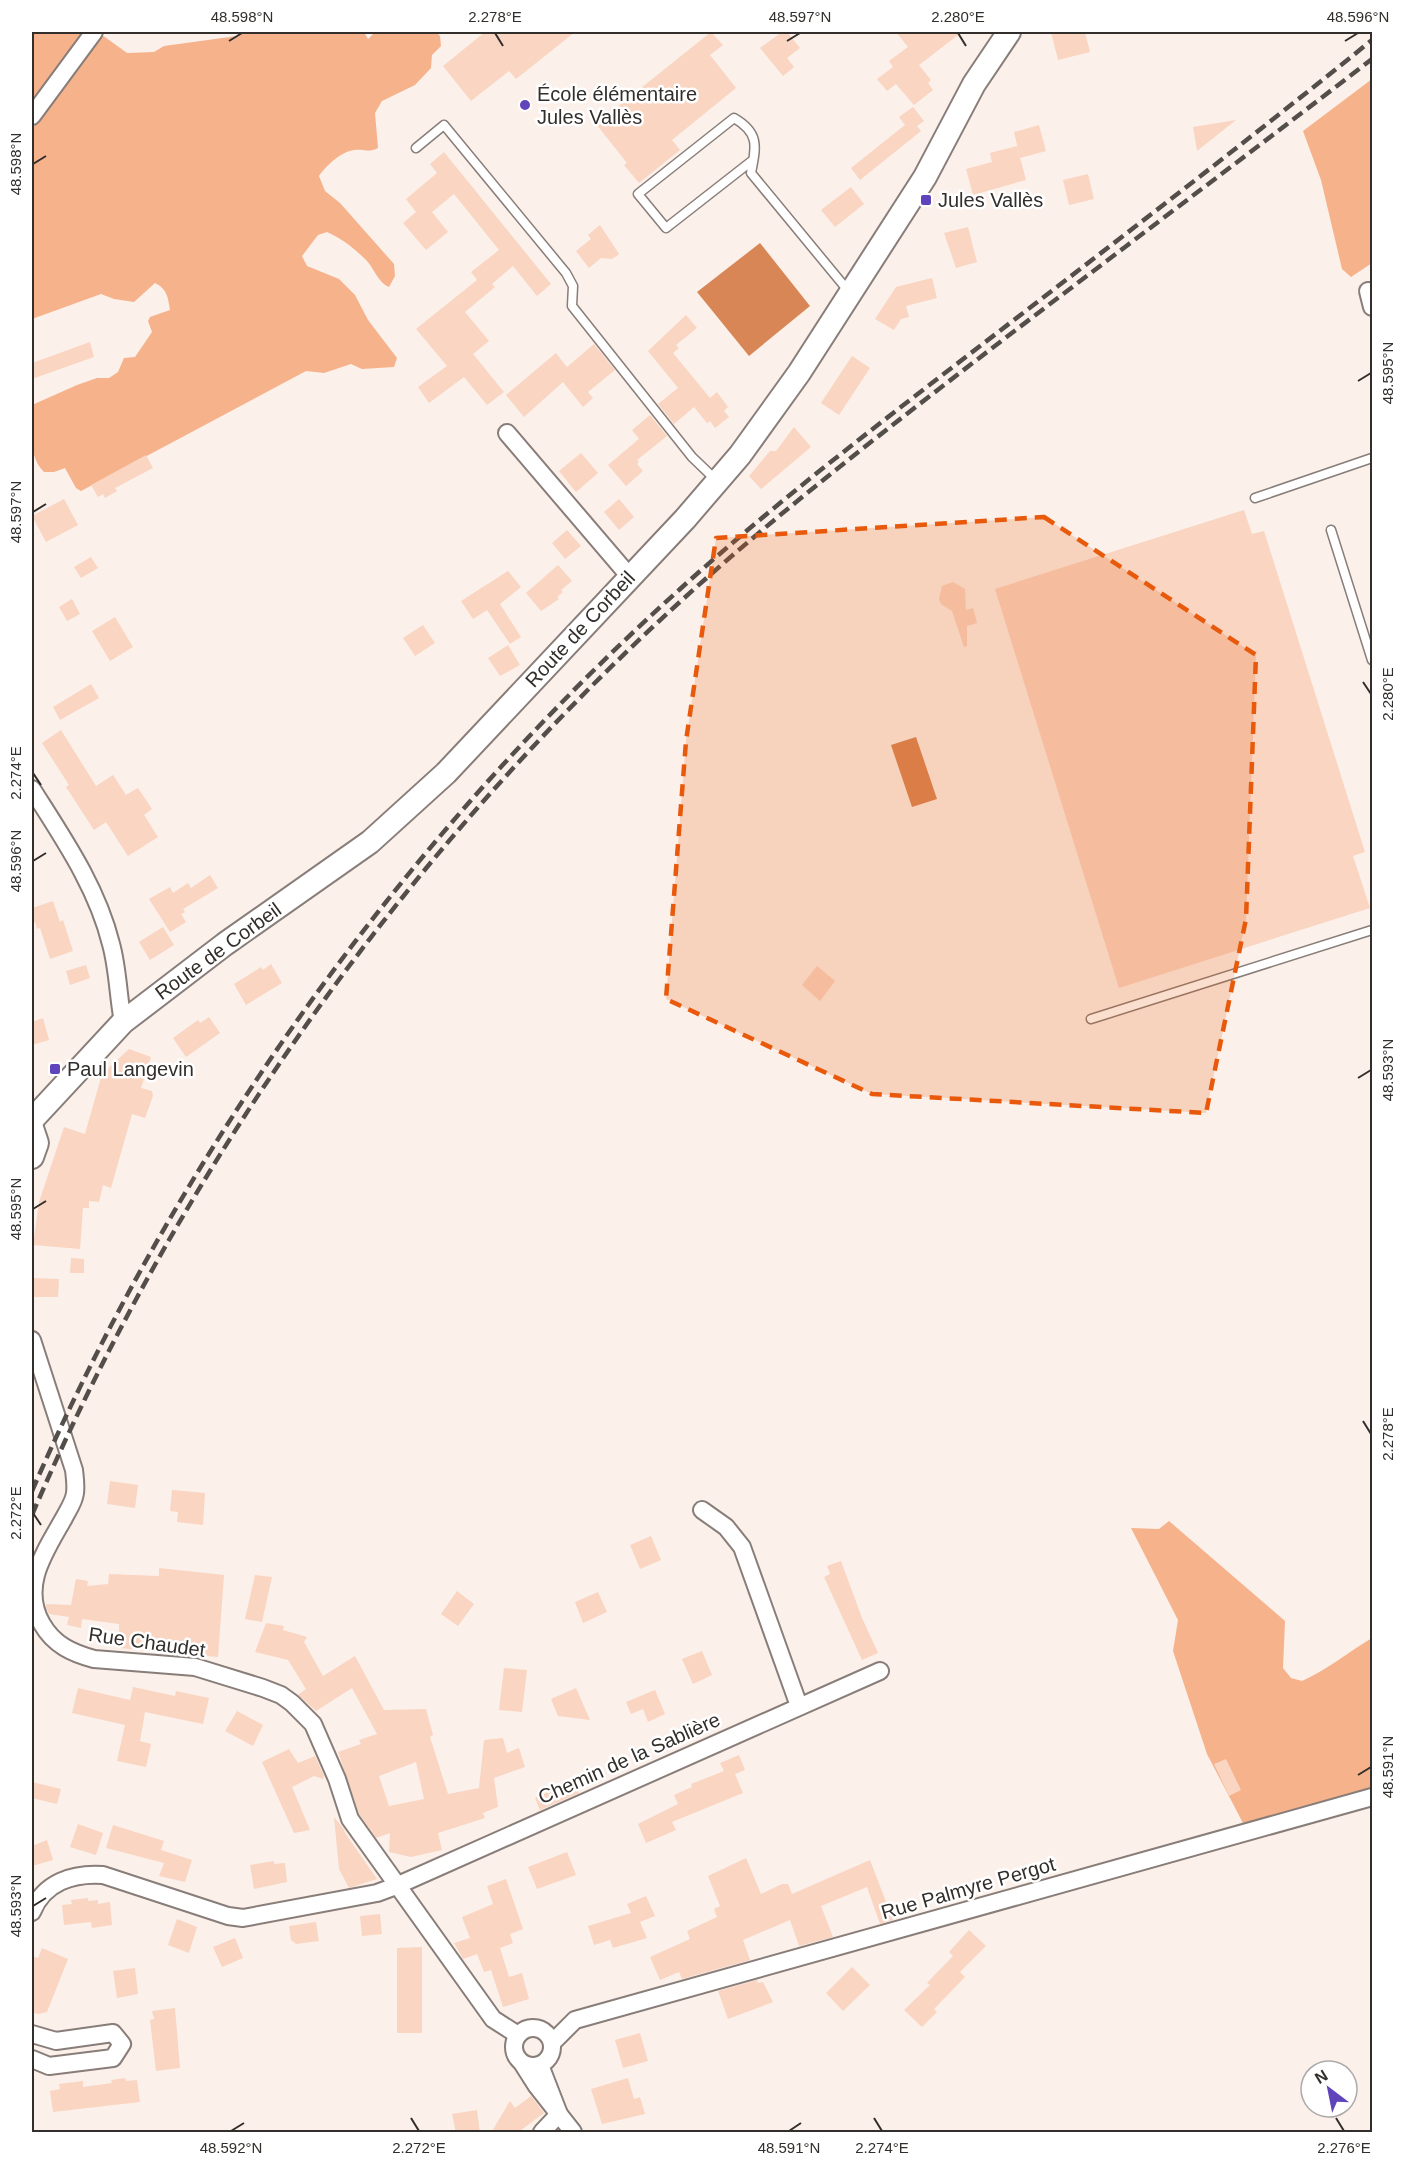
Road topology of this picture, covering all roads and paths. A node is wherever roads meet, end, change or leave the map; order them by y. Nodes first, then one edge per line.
1 (94, 32) edge
2 (1009, 32) edge
3 (32, 116) edge
4 (416, 148) dead end
5 (753, 160) junction
6 (850, 293) junction
7 (507, 432) dead end
8 (1372, 458) edge
9 (717, 482) junction
10 (1255, 498) dead end
11 (1331, 530) dead end
12 (630, 577) junction
13 (1372, 660) edge
14 (32, 789) edge
15 (1372, 930) edge
16 (1091, 1019) dead end
17 (123, 1022) junction
18 (32, 1120) edge
19 (32, 1128) edge
20 (32, 1157) edge
21 (32, 1340) edge
22 (702, 1510) dead end
23 (880, 1671) dead end
24 (799, 1706) junction
25 (1372, 1797) edge
26 (396, 1886) junction
27 (32, 1912) edge
28 (575, 2020) junction
29 (540, 2029) junction
30 (32, 2034) edge
31 (518, 2035) junction
32 (552, 2043) junction
33 (32, 2059) edge
34 (522, 2063) junction
35 (540, 2065) junction
36 (559, 2114) junction
37 (542, 2133) edge
38 (573, 2133) edge

1 - 3 street
2 - 6 main road, Route de Corbeil
4 - 9 lane
5 - 5 lane
5 - 6 lane
6 - 9 main road, Route de Corbeil
7 - 12 street
8 - 10 lane
9 - 12 main road, Route de Corbeil
11 - 13 lane
12 - 17 main road, Route de Corbeil
14 - 17 street
15 - 16 lane
17 - 18 main road, Route de Corbeil
19 - 20 main road
21 - 26 street, Rue Chaudet
22 - 24 street
23 - 24 street, Chemin de la Sablière
24 - 26 street, Chemin de la Sablière
25 - 28 street, Rue Palmyre Pergot
26 - 27 street, Chemin de la Sablière
26 - 31 street, Rue Chaudet
28 - 29 street, Rue Palmyre Pergot
28 - 32 street, Rue Palmyre Pergot
29 - 31 street
29 - 32 street
30 - 33 street
31 - 34 street
32 - 35 street
34 - 35 street
34 - 36 street
35 - 36 street
36 - 37 street
36 - 38 street

